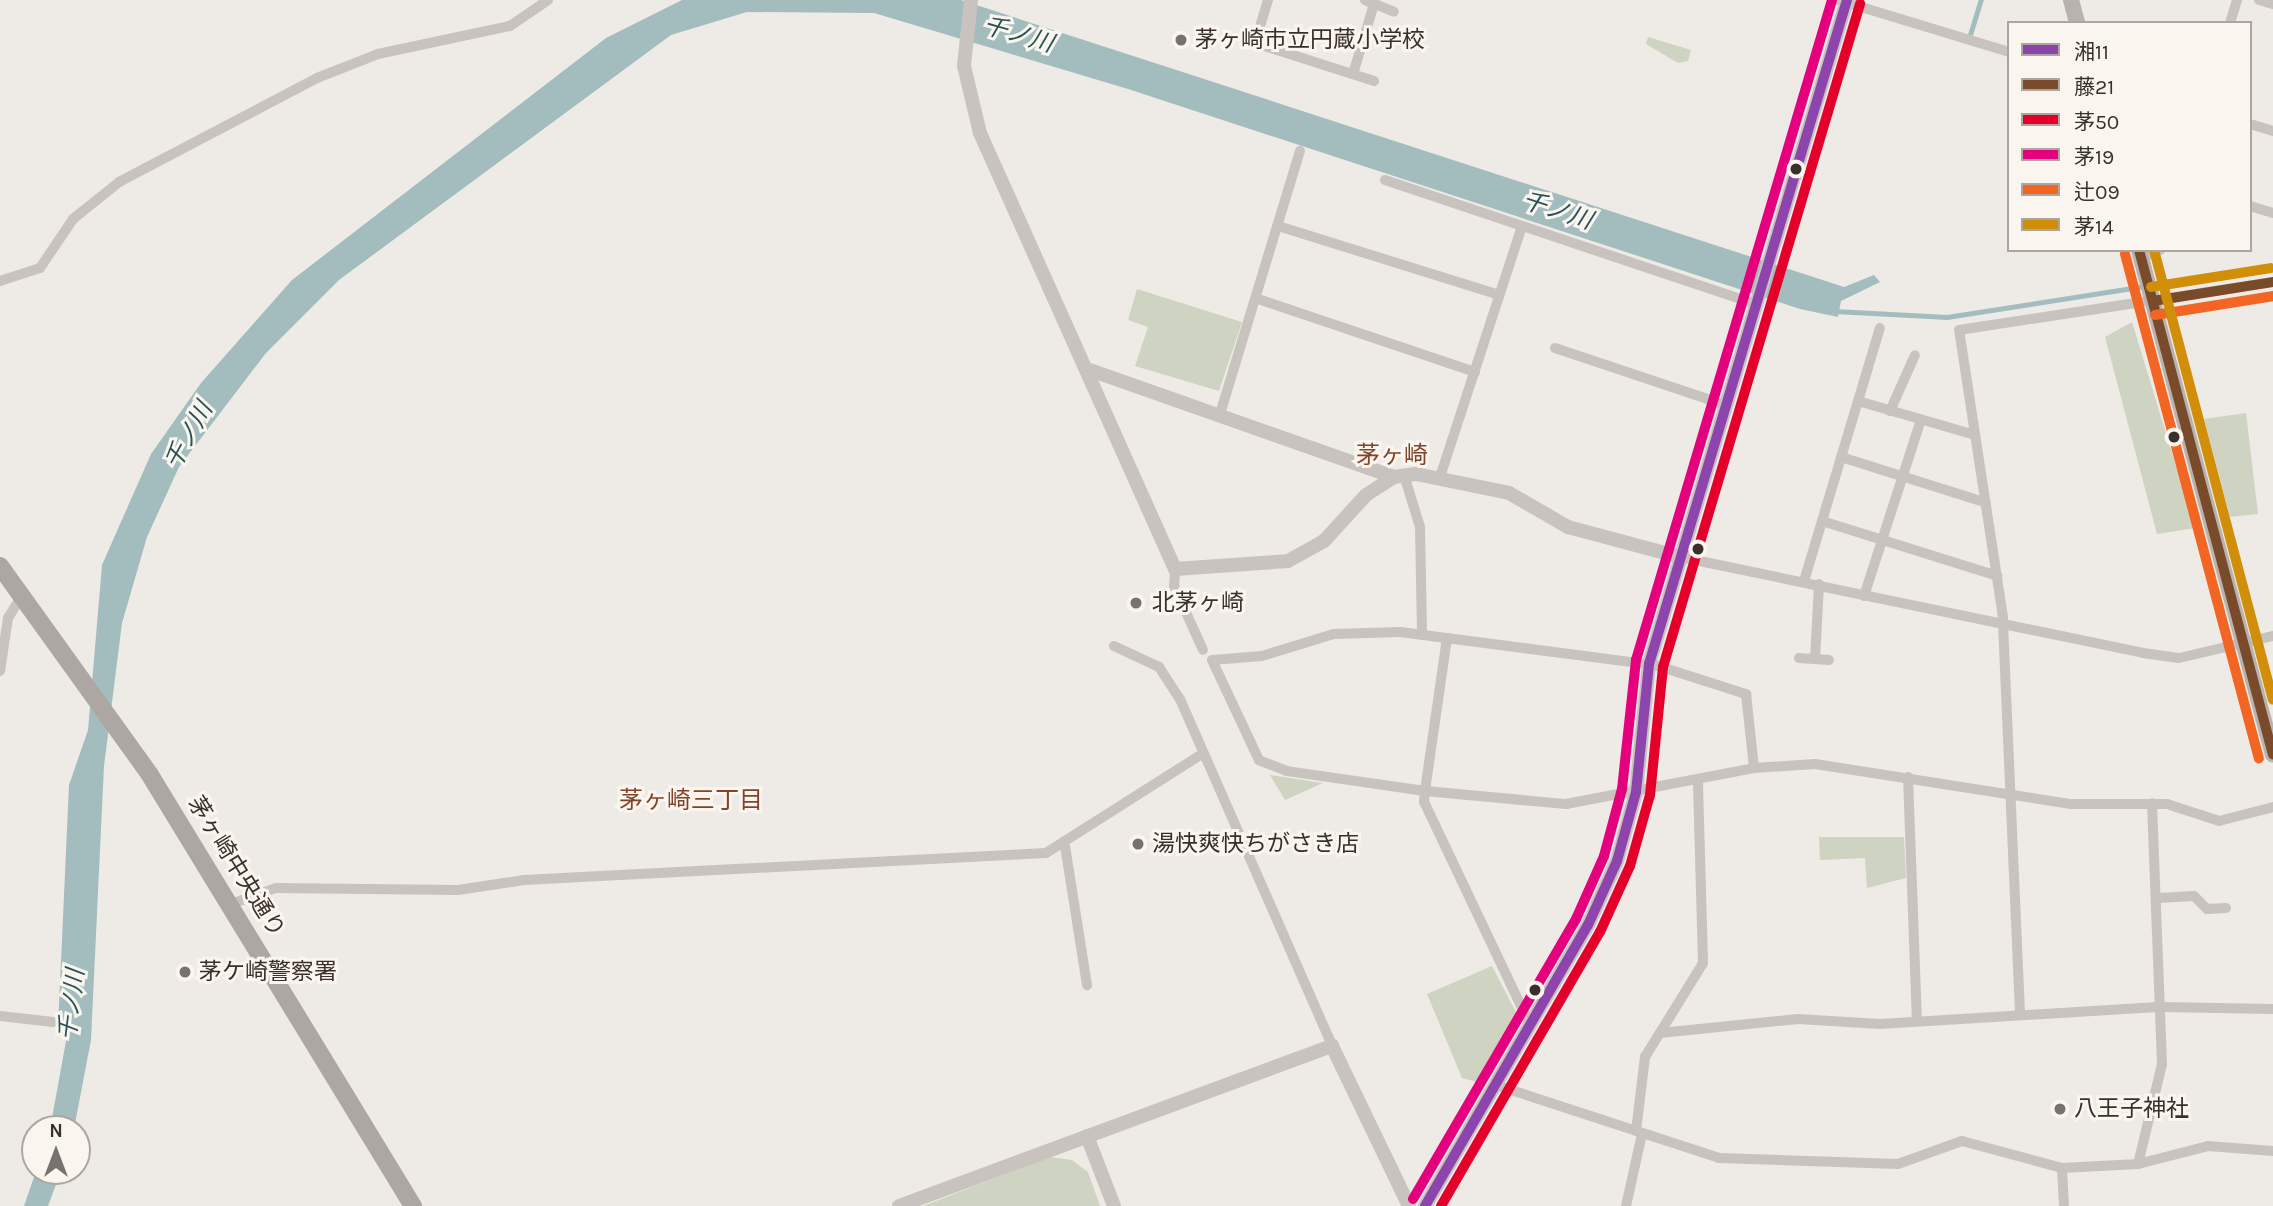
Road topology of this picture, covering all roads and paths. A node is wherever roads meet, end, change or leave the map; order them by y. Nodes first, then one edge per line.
1 (548, 0) edge
2 (971, 0) edge
3 (1268, 0) edge
4 (2071, 0) edge
5 (2237, 0) edge
6 (2259, 0) edge
7 (1843, 1) edge
8 (1369, 2) edge
9 (2273, 4) edge
10 (1394, 12) dead end
11 (2076, 21) edge
12 (2231, 21) edge
13 (2007, 51) edge
14 (1353, 74) junction
15 (1374, 81) dead end
16 (2252, 125) edge
17 (2273, 131) edge
18 (1300, 151) dead end
19 (1385, 180) dead end
20 (2252, 207) edge
21 (2273, 212) edge
22 (1278, 226) junction
23 (1522, 226) junction
24 (2142, 259) edge
25 (0, 281) edge
26 (2273, 282) edge
27 (1500, 295) junction
28 (2152, 296) junction
29 (1258, 299) junction
30 (1756, 303) junction
31 (1880, 328) dead end
32 (1555, 348) dead end
33 (1915, 355) dead end
34 (1090, 370) junction
35 (1475, 372) junction
36 (1858, 401) junction
37 (1725, 405) junction
38 (1890, 411) junction
39 (1220, 414) junction
40 (1922, 420) junction
41 (1975, 435) junction
42 (1841, 457) junction
43 (1399, 476) junction
44 (1440, 477) junction
45 (1903, 477) junction
46 (1984, 502) junction
47 (1822, 521) junction
48 (1883, 539) junction
49 (1680, 557) junction
50 (0, 566) edge
51 (1175, 569) junction
52 (1998, 576) junction
53 (1804, 581) junction
54 (1819, 584) junction
55 (22, 596) junction
56 (1864, 597) junction
57 (2003, 626) junction
58 (1422, 635) junction
59 (2273, 636) edge
60 (1447, 638) junction
61 (2245, 643) junction
62 (1114, 646) dead end
63 (1203, 650) dead end
64 (1799, 658) dead end
65 (1815, 659) junction
66 (1829, 660) dead end
67 (1649, 664) junction
68 (0, 671) edge
69 (1202, 754) junction
70 (2273, 755) edge
71 (1754, 768) junction
72 (1908, 777) junction
73 (1698, 780) junction
74 (1425, 792) junction
75 (1636, 792) junction
76 (2013, 797) junction
77 (2152, 803) junction
78 (2273, 807) edge
79 (1065, 846) junction
80 (2158, 898) junction
81 (231, 904) junction
82 (2226, 908) dead end
83 (1087, 985) dead end
84 (2161, 1007) junction
85 (2273, 1009) edge
86 (2020, 1013) junction
87 (0, 1016) edge
88 (1917, 1019) junction
89 (53, 1021) dead end
90 (1531, 1027) junction
91 (1660, 1033) junction
92 (1332, 1046) junction
93 (1496, 1085) junction
94 (1639, 1133) junction
95 (1087, 1136) junction
96 (2273, 1151) edge
97 (2138, 1164) junction
98 (2062, 1168) junction
99 (413, 1206) edge
100 (899, 1206) edge
101 (1114, 1206) edge
102 (1409, 1206) edge
103 (1425, 1206) edge
104 (1626, 1206) edge
105 (2064, 1206) edge

1 - 25 street
2 - 34 street
3 - 14 street
4 - 11 main road
5 - 12 street
6 - 9 street
7 - 13 street
7 - 30 street
8 - 10 street
8 - 14 street
14 - 15 street
16 - 17 street
18 - 22 street
19 - 23 street
20 - 21 street
22 - 27 street
22 - 29 street
23 - 27 street
23 - 30 street
24 - 28 main road
26 - 28 street
27 - 35 street
28 - 41 street
28 - 61 main road
29 - 35 street
29 - 39 street
30 - 37 street
31 - 36 street
32 - 37 street
33 - 38 street
34 - 39 street
34 - 51 street
35 - 44 street
36 - 38 street
36 - 42 street
37 - 49 street
38 - 40 street
39 - 43 street
40 - 41 street
40 - 45 street
41 - 46 street
42 - 45 street
42 - 47 street
43 - 44 street
43 - 51 street
43 - 58 street
44 - 49 street
45 - 46 street
45 - 48 street
46 - 52 street
47 - 48 street
47 - 53 street
48 - 52 street
48 - 56 street
49 - 53 street
49 - 67 street
50 - 55 main road, 茅ヶ崎中央通り
51 - 63 street
52 - 57 street
53 - 54 street
54 - 56 street
54 - 65 street
55 - 68 street
55 - 81 main road, 茅ヶ崎中央通り
56 - 57 street
57 - 61 street
57 - 76 street
58 - 60 street
58 - 74 street
59 - 61 street
60 - 67 street
60 - 74 street
61 - 70 main road
62 - 69 street
64 - 65 street
65 - 66 street
67 - 71 street
67 - 75 street
69 - 79 street
69 - 92 street
71 - 72 street
71 - 73 street
72 - 76 street
72 - 88 street
73 - 75 street
73 - 91 street
74 - 75 street
74 - 90 street
75 - 90 street
76 - 77 street
76 - 86 street
77 - 78 street
77 - 80 street
79 - 81 street
79 - 83 street
80 - 82 street
80 - 84 street
81 - 99 main road, 茅ヶ崎中央通り
84 - 85 street
84 - 86 street
84 - 97 street
86 - 88 street
87 - 89 street
88 - 91 street
90 - 93 street
91 - 94 street
92 - 95 street
92 - 102 street
93 - 94 street
93 - 103 street
94 - 98 street
94 - 104 street
95 - 100 street
95 - 101 street
96 - 97 street
97 - 98 street
98 - 105 street

